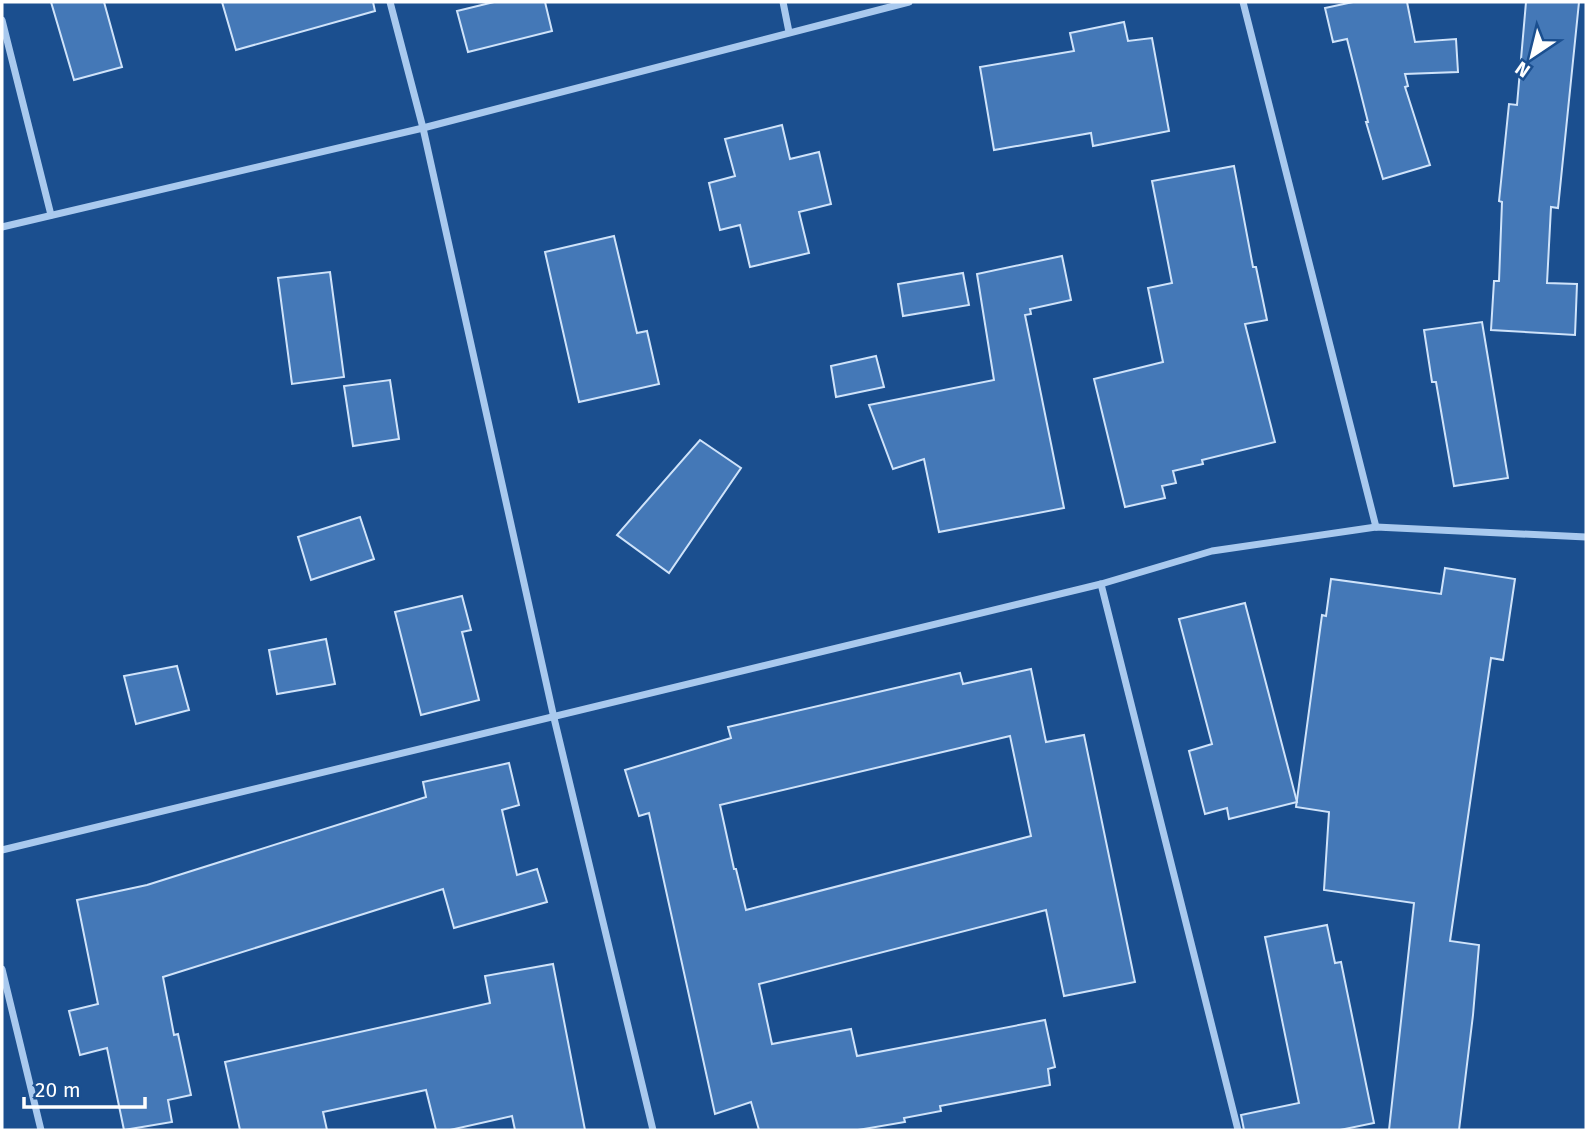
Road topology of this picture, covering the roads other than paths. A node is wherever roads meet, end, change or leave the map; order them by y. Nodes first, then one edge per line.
1 (390, 2) edge
2 (783, 2) edge
3 (909, 2) edge
4 (1243, 2) edge
5 (2, 20) edge
6 (789, 32) junction
7 (423, 128) junction
8 (51, 215) junction
9 (2, 227) edge
10 (1376, 527) junction
11 (1586, 537) edge
12 (1101, 584) junction
13 (554, 718) junction
14 (2, 850) edge
15 (2, 969) edge
16 (41, 1130) edge
17 (653, 1130) edge
18 (1238, 1130) edge

1 - 7 street
2 - 6 street
3 - 6 street
4 - 10 street
5 - 8 street
6 - 7 street
7 - 8 street
7 - 13 street
8 - 9 street
10 - 11 street
10 - 12 street
12 - 13 street
12 - 18 street
13 - 14 street
13 - 17 street
15 - 16 street

